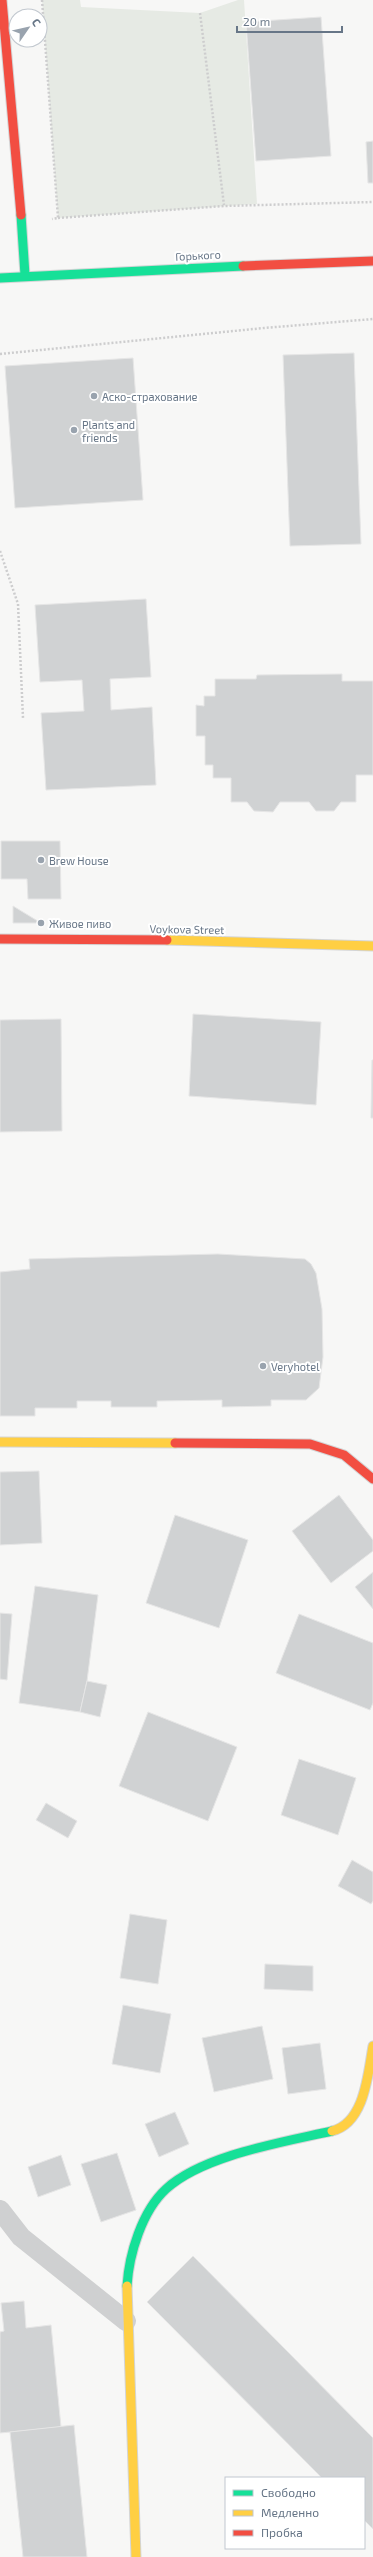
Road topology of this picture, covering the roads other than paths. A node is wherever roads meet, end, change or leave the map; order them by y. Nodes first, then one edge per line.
1 (2, 0) edge
2 (373, 261) edge
3 (25, 275) junction
4 (0, 278) edge
5 (0, 939) edge
6 (373, 946) edge
7 (0, 1442) edge
8 (373, 1479) edge
9 (373, 2046) edge
10 (0, 2210) edge
11 (126, 2322) junction
12 (136, 2557) edge

1 - 3 street
2 - 3 street, Горького
3 - 4 street, Горького
5 - 6 street, Voykova Street
7 - 8 street
9 - 11 street
10 - 11 lane
11 - 12 street

